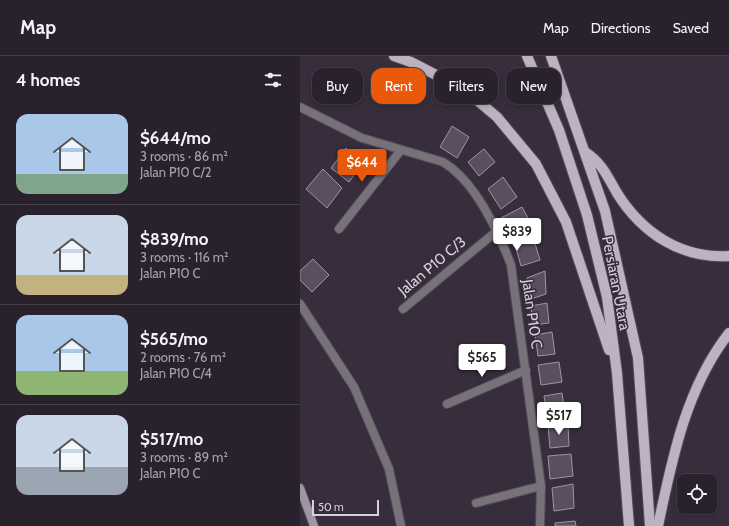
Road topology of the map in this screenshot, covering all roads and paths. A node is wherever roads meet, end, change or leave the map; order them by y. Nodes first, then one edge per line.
1 (394, 56) edge
2 (527, 56) edge
3 (552, 56) edge
4 (300, 107) edge
5 (401, 150) junction
6 (585, 152) junction
7 (339, 229) dead end
8 (498, 230) junction
9 (729, 256) edge
10 (300, 304) edge
11 (403, 309) dead end
12 (729, 332) edge
13 (526, 370) junction
14 (617, 373) junction
15 (447, 404) dead end
16 (541, 486) junction
17 (300, 488) edge
18 (476, 503) dead end
19 (314, 526) edge
20 (401, 526) edge
21 (540, 526) edge
22 (629, 526) edge
23 (650, 526) edge
24 (658, 526) edge

1 - 14 main road
2 - 14 main road, Persiaran Utara
3 - 6 main road, Persiaran Utara
4 - 5 street, Jalan P10 C
5 - 7 street
5 - 8 street, Jalan P10 C
6 - 9 main road
6 - 23 main road, Persiaran Utara
8 - 11 street, Jalan P10 C/3
8 - 13 street, Jalan P10 C
10 - 20 street
12 - 24 main road
13 - 15 street
13 - 16 street, Jalan P10 C
14 - 22 main road, Persiaran Utara
16 - 18 street
16 - 21 street, Jalan P10 C
17 - 19 street

